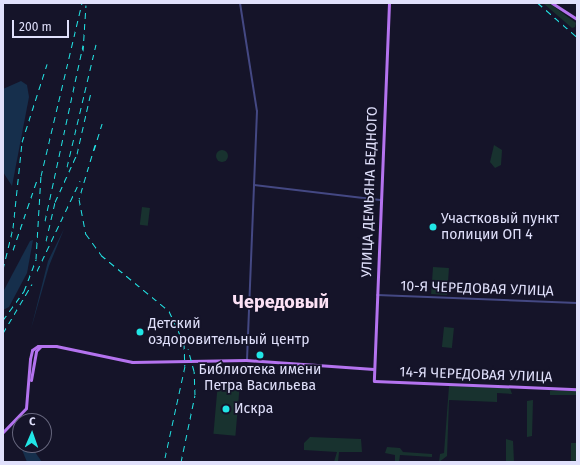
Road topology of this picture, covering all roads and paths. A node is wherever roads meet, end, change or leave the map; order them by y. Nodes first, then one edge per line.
1 (240, 3) edge
2 (389, 3) edge
3 (552, 3) edge
4 (576, 19) edge
5 (254, 185) junction
6 (380, 200) junction
7 (376, 295) junction
8 (577, 303) edge
9 (247, 360) junction
10 (374, 369) junction
11 (374, 381) joint
12 (577, 389) edge
13 (3, 432) edge

1 - 5 street
2 - 6 main road, УЛИЦА ДЕМЬЯНА БЕДНОГО
3 - 4 main road
5 - 6 street
5 - 9 street
6 - 7 main road, УЛИЦА ДЕМЬЯНА БЕДНОГО
7 - 8 street, 10-Я ЧЕРЕДОВАЯ УЛИЦА
7 - 10 main road, УЛИЦА ДЕМЬЯНА БЕДНОГО
9 - 10 main road
9 - 13 main road
10 - 11 main road, УЛИЦА ДЕМЬЯНА БЕДНОГО
11 - 12 main road, 14-Я ЧЕРЕДОВАЯ УЛИЦА

